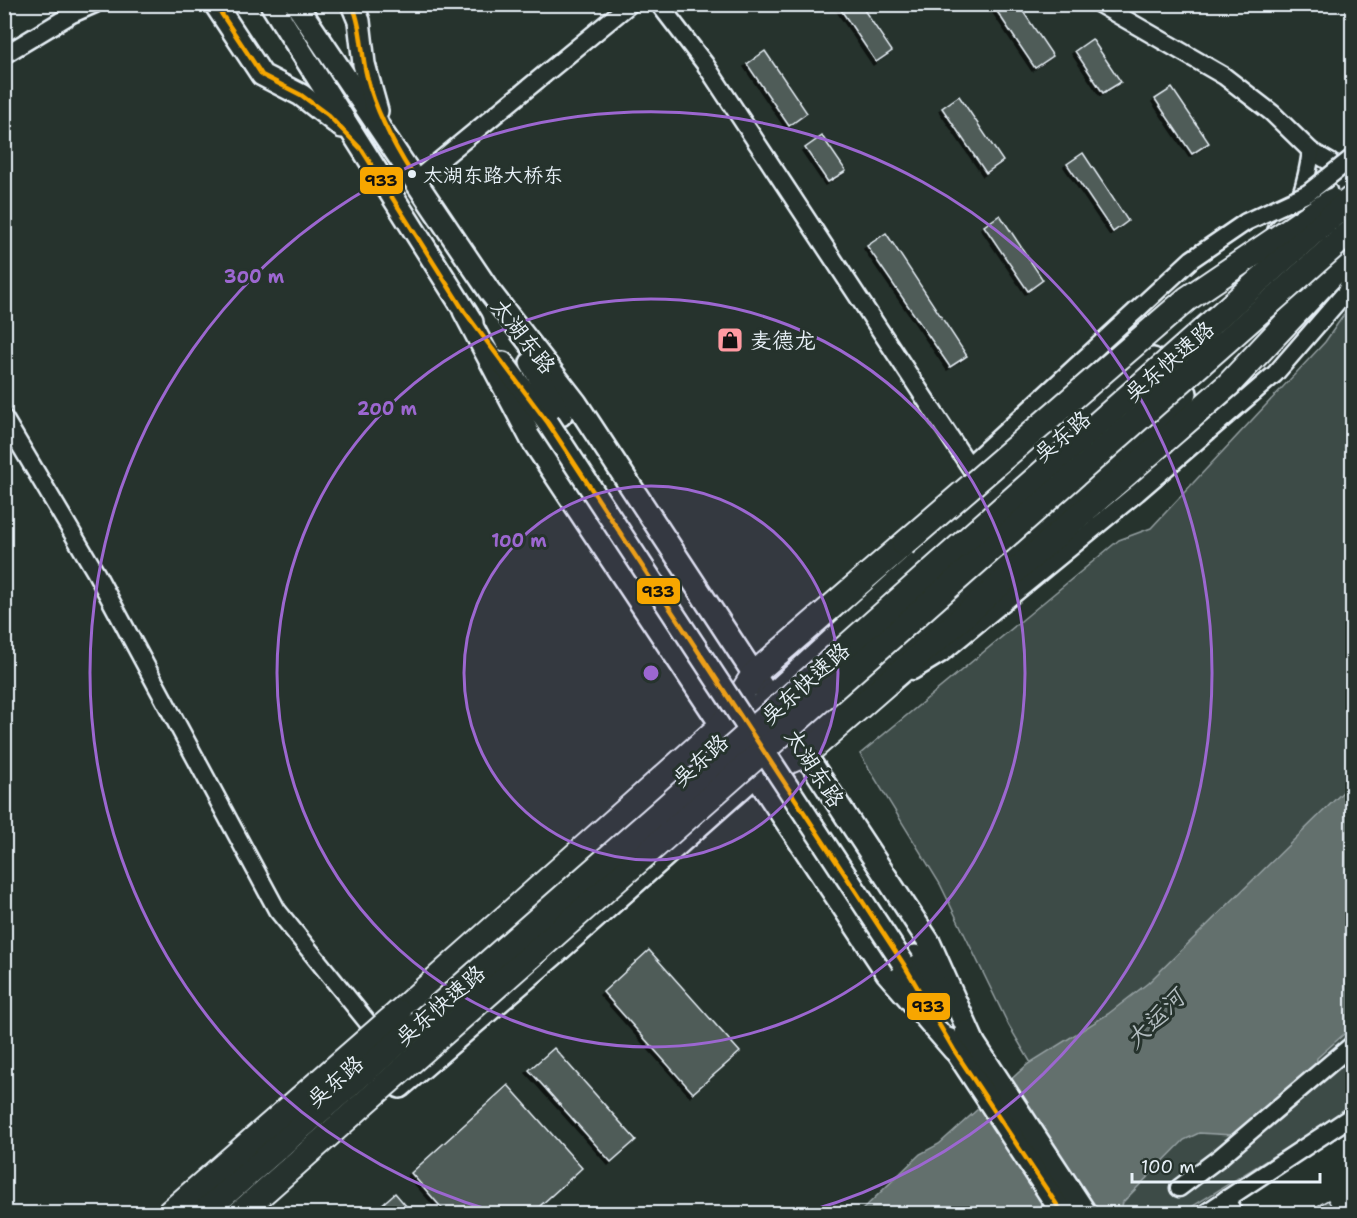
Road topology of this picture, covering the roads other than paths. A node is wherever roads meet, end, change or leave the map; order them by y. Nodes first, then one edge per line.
1 (95, 4) edge
2 (215, 4) edge
3 (271, 4) edge
4 (296, 4) edge
5 (352, 4) edge
6 (630, 4) edge
7 (659, 4) edge
8 (1100, 4) edge
9 (360, 32) junction
10 (324, 45) junction
11 (4, 55) edge
12 (305, 57) junction
13 (274, 81) junction
14 (387, 136) junction
15 (362, 150) junction
16 (1311, 151) junction
17 (1353, 158) edge
18 (416, 180) junction
19 (1353, 189) edge
20 (1353, 198) edge
21 (1353, 209) edge
22 (1353, 230) edge
23 (1353, 245) edge
24 (1353, 253) edge
25 (1353, 273) edge
26 (490, 292) junction
27 (464, 311) junction
28 (4, 418) edge
29 (554, 419) junction
30 (969, 465) junction
31 (989, 497) junction
32 (754, 674) junction
33 (874, 694) junction
34 (770, 698) junction
35 (725, 730) junction
36 (801, 747) junction
37 (755, 776) junction
38 (382, 1040) junction
39 (963, 1045) junction
40 (1353, 1045) edge
41 (414, 1075) junction
42 (1353, 1116) edge
43 (1179, 1188) dead end
44 (1230, 1206) edge
45 (168, 1214) edge
46 (183, 1214) edge
47 (202, 1214) edge
48 (239, 1214) edge
49 (255, 1214) edge
50 (1063, 1214) edge
51 (1086, 1214) edge
52 (1204, 1214) edge

1 - 11 street
2 - 13 main road
3 - 12 main road
4 - 10 main road
5 - 9 main road
6 - 18 street
7 - 30 street
8 - 16 street
9 - 10 main road
9 - 14 main road
10 - 14 main road
12 - 13 main road
12 - 15 main road
13 - 15 main road
14 - 18 main road
15 - 27 main road
16 - 21 street
16 - 31 street
17 - 30 street, bridge
18 - 26 main road
19 - 31 main road, 吴东路
19 - 32 highway, bridge
20 - 47 highway, 吴东快速路, bridge
22 - 48 highway, 吴东快速路, bridge
23 - 36 main road
24 - 33 highway
25 - 33 street
26 - 29 main road, 太湖东路
26 - 32 main road, 太湖东路
27 - 29 main road, 太湖东路
27 - 35 main road, 太湖东路
28 - 38 street
29 - 39 main road, 太湖东路, bridge
30 - 31 street
31 - 34 main road, 吴东路
32 - 34 main road, 太湖东路
32 - 35 highway
33 - 36 highway
34 - 35 main road, 吴东路
34 - 36 main road, 太湖东路
35 - 37 main road, 太湖东路
35 - 38 main road, 吴东路
35 - 45 highway, bridge
36 - 37 highway
36 - 39 main road, 太湖东路
37 - 39 main road, 太湖东路
37 - 41 main road
38 - 41 street
38 - 46 main road, 吴东路
39 - 50 main road, 太湖东路
39 - 51 main road, 太湖东路
40 - 43 street
41 - 49 main road
42 - 44 street
44 - 52 street

